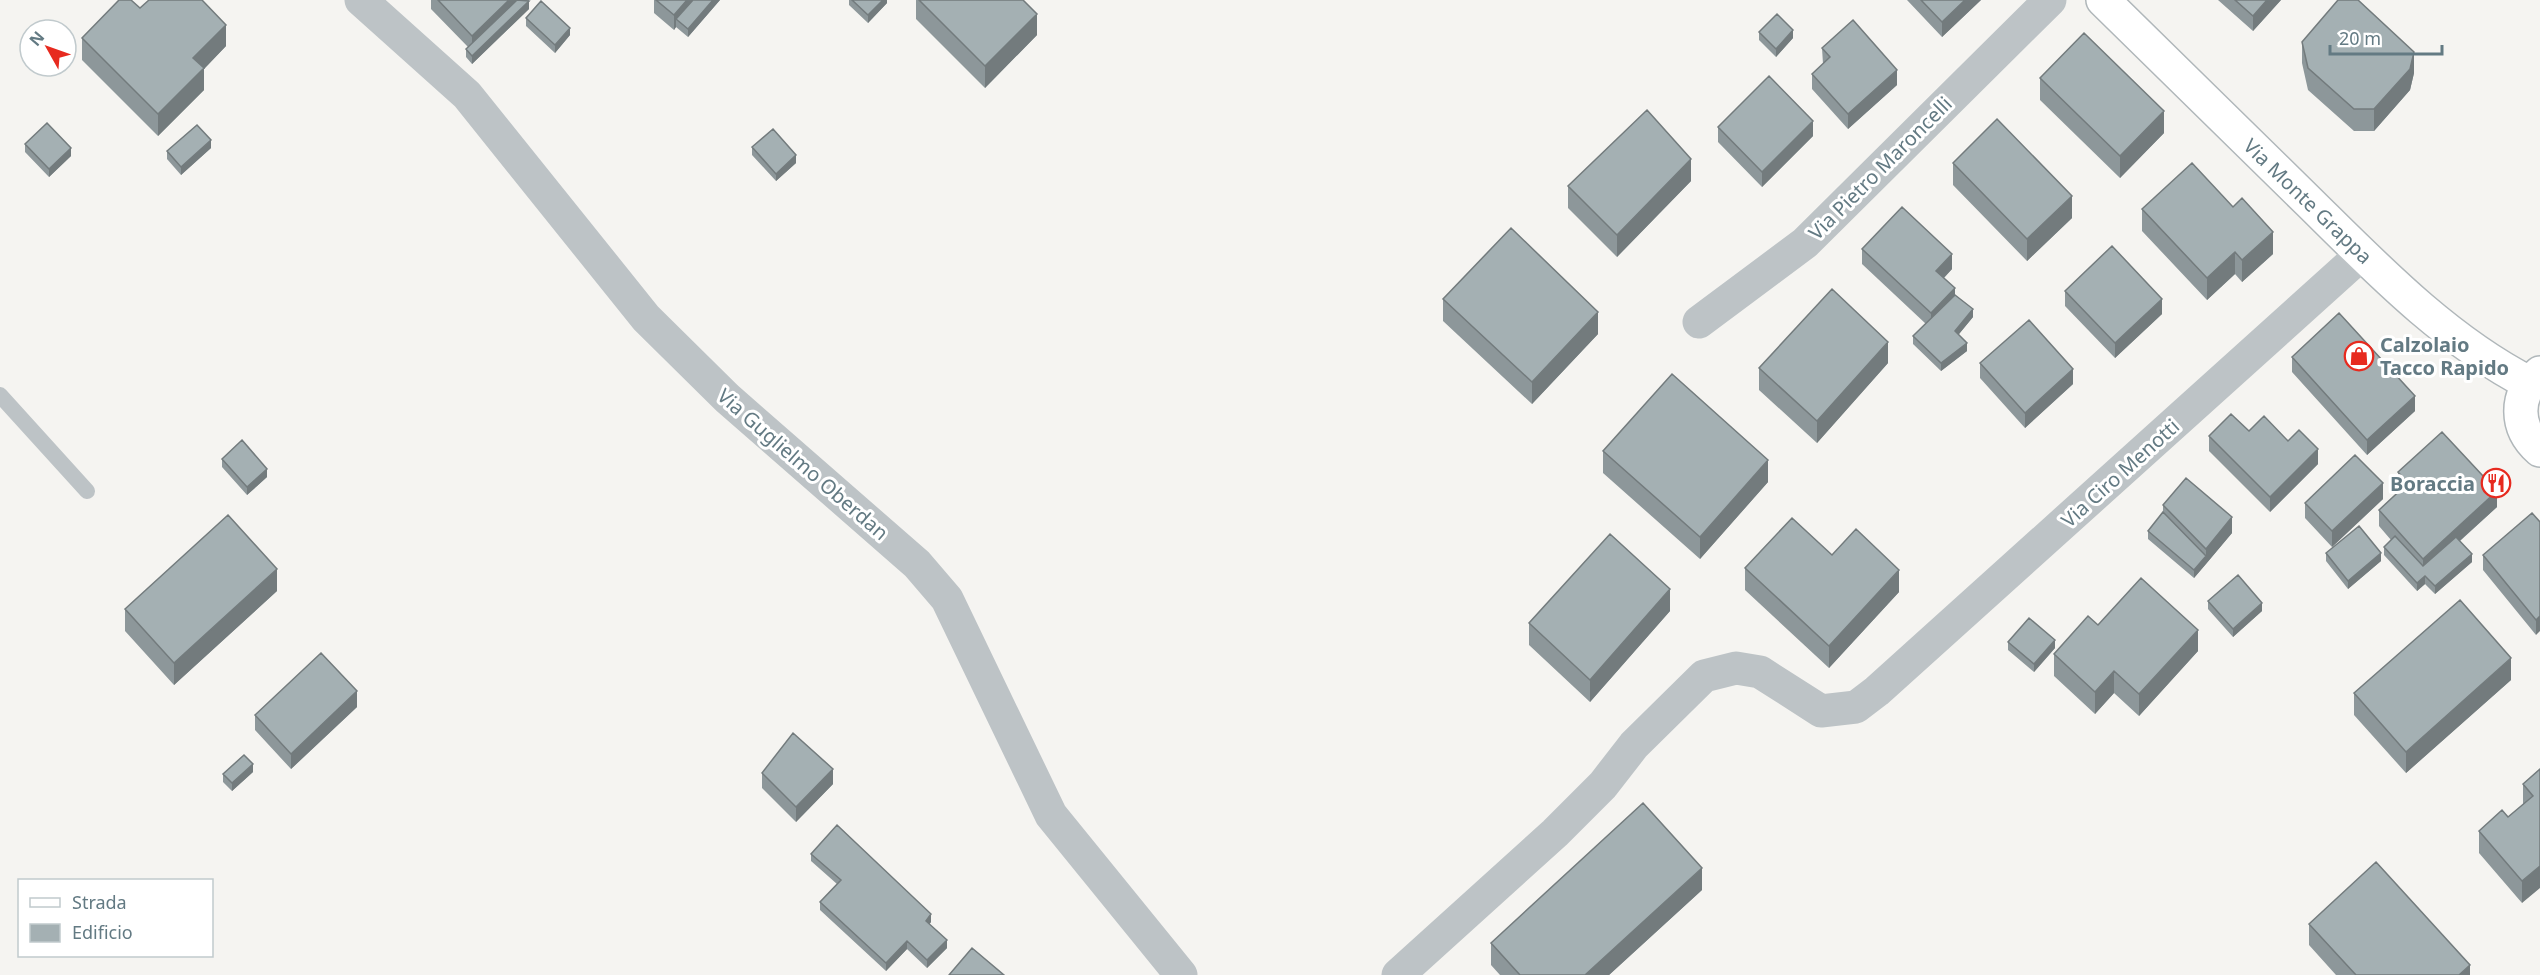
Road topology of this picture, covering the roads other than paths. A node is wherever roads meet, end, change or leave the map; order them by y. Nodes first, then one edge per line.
1 (361, 0) edge
2 (2050, 0) edge
3 (2103, 0) edge
4 (2362, 254) junction
5 (1699, 322) dead end
6 (2535, 378) edge
7 (0, 395) edge
8 (2540, 450) edge
9 (87, 491) dead end
10 (1181, 975) edge
11 (1398, 975) edge

1 - 10 street, Via Guglielmo Oberdan
2 - 5 street, Via Pietro Maroncelli
3 - 4 street, Via Monte Grappa
4 - 6 street, Via Monte Grappa
4 - 11 street, Via Ciro Menotti
6 - 8 street, Via Monte Grappa
7 - 9 lane

